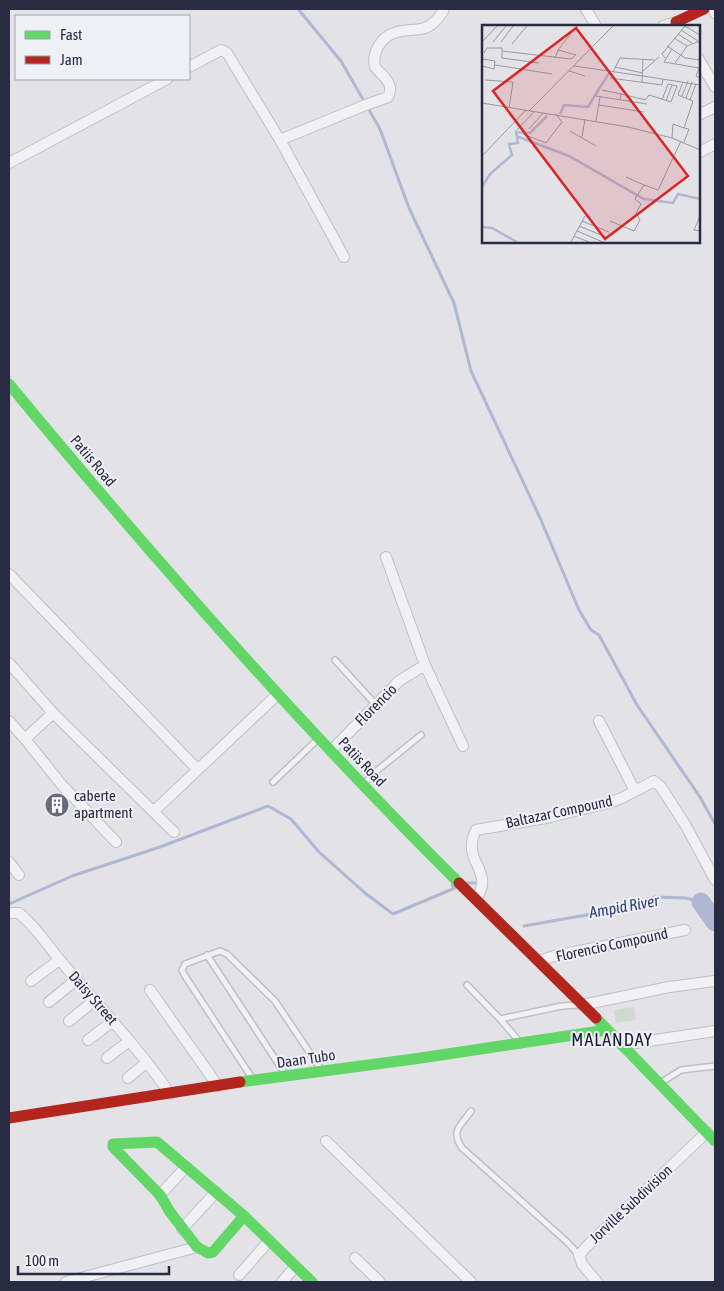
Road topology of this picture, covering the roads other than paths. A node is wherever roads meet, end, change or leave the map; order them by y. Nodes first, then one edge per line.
1 (444, 9) edge
2 (586, 9) edge
3 (704, 9) edge
4 (712, 9) edge
5 (715, 13) edge
6 (677, 24) edge
7 (595, 25) edge
8 (190, 66) edge
9 (702, 74) edge
10 (165, 80) edge
11 (715, 87) edge
12 (715, 107) edge
13 (699, 115) edge
14 (280, 140) junction
15 (715, 144) edge
16 (699, 152) edge
17 (9, 163) edge
18 (344, 257) dead end
19 (9, 384) edge
20 (386, 557) dead end
21 (9, 574) edge
22 (335, 660) dead end
23 (9, 664) edge
24 (425, 664) junction
25 (277, 695) junction
26 (376, 705) junction
27 (53, 713) junction
28 (9, 721) edge
29 (599, 721) dead end
30 (421, 735) dead end
31 (319, 738) junction
32 (25, 740) junction
33 (463, 746) dead end
34 (331, 750) junction
35 (198, 770) junction
36 (273, 782) dead end
37 (363, 785) junction
38 (635, 791) junction
39 (154, 811) junction
40 (174, 832) dead end
41 (116, 842) dead end
42 (9, 862) edge
43 (19, 875) dead end
44 (715, 880) edge
45 (476, 899) junction
46 (9, 913) edge
47 (685, 930) dead end
48 (207, 956) junction
49 (59, 960) junction
50 (539, 962) junction
51 (77, 979) junction
52 (31, 981) dead end
53 (715, 981) edge
54 (467, 985) dead end
55 (150, 990) dead end
56 (95, 1000) junction
57 (48, 1002) dead end
58 (582, 1005) junction
59 (500, 1019) junction
60 (69, 1021) dead end
61 (113, 1021) junction
62 (607, 1030) junction
63 (715, 1031) edge
64 (88, 1040) dead end
65 (129, 1041) junction
66 (520, 1043) junction
67 (622, 1045) junction
68 (107, 1058) dead end
69 (147, 1062) junction
70 (715, 1066) edge
71 (321, 1071) junction
72 (286, 1075) junction
73 (128, 1078) dead end
74 (254, 1081) junction
75 (660, 1084) junction
76 (218, 1086) junction
77 (170, 1094) junction
78 (471, 1111) dead end
79 (9, 1118) edge
80 (707, 1132) junction
81 (326, 1141) dead end
82 (715, 1141) edge
83 (186, 1167) junction
84 (216, 1192) junction
85 (160, 1195) junction
86 (244, 1216) junction
87 (182, 1229) junction
88 (269, 1241) junction
89 (196, 1247) junction
90 (579, 1255) junction
91 (355, 1258) dead end
92 (295, 1267) junction
93 (239, 1275) dead end
94 (66, 1282) edge
95 (282, 1282) edge
96 (312, 1282) edge
97 (380, 1282) edge
98 (471, 1282) edge
99 (597, 1282) edge

1 - 14 street
2 - 7 street
3 - 6 street
4 - 5 street
8 - 14 street
9 - 11 street
10 - 17 street
12 - 13 street
14 - 18 street
15 - 16 street
19 - 25 street, Patiis Road
20 - 24 street
21 - 35 street
22 - 26 lane
23 - 27 street
24 - 26 street, Florencio
24 - 33 street
25 - 31 street, Patiis Road
25 - 35 street
26 - 34 street, Florencio
27 - 32 street
27 - 39 street
28 - 32 street
29 - 38 street
30 - 37 lane
31 - 34 street, Patiis Road
31 - 36 lane
32 - 41 street
34 - 37 street, Patiis Road
35 - 39 street
37 - 45 street, Patiis Road
38 - 44 street, Baltazar Compound
38 - 45 street, Baltazar Compound
39 - 40 street
42 - 43 street
45 - 50 street, Patiis Road
46 - 49 street, Daisy Street
47 - 50 street, Florencio Compound
48 - 71 lane
48 - 72 lane
48 - 74 lane
49 - 51 street, Daisy Street
49 - 52 street
50 - 58 street, Patiis Road
51 - 56 street, Daisy Street
51 - 57 street
53 - 58 street
54 - 59 lane
55 - 76 street
56 - 60 street
56 - 61 street, Daisy Street
58 - 59 lane
58 - 62 street, Patiis Road
59 - 66 lane
61 - 64 street
61 - 65 street, Daisy Street
62 - 66 street, Daan Tubo
62 - 67 street, Patiis Road
63 - 67 street
65 - 68 street
65 - 69 street, Daisy Street
66 - 71 street, Daan Tubo
67 - 75 street, Patiis Road
69 - 73 street
69 - 77 street, Daisy Street
70 - 75 lane
71 - 72 street, Daan Tubo
72 - 74 street, Daan Tubo
74 - 76 street, Daan Tubo
75 - 80 street, Patiis Road
76 - 77 street, Daan Tubo
77 - 79 street, Daan Tubo
78 - 90 lane
80 - 82 street, Patiis Road
80 - 90 street, Jorville Subdivision
81 - 98 street
83 - 84 street
83 - 85 street
83 - 85 street
84 - 86 street
84 - 87 street
85 - 87 street
86 - 88 street
86 - 89 street
87 - 89 street
88 - 92 street
88 - 93 street
89 - 94 street
90 - 99 street, Jorville Subdivision
91 - 97 street
92 - 95 street
92 - 96 street

